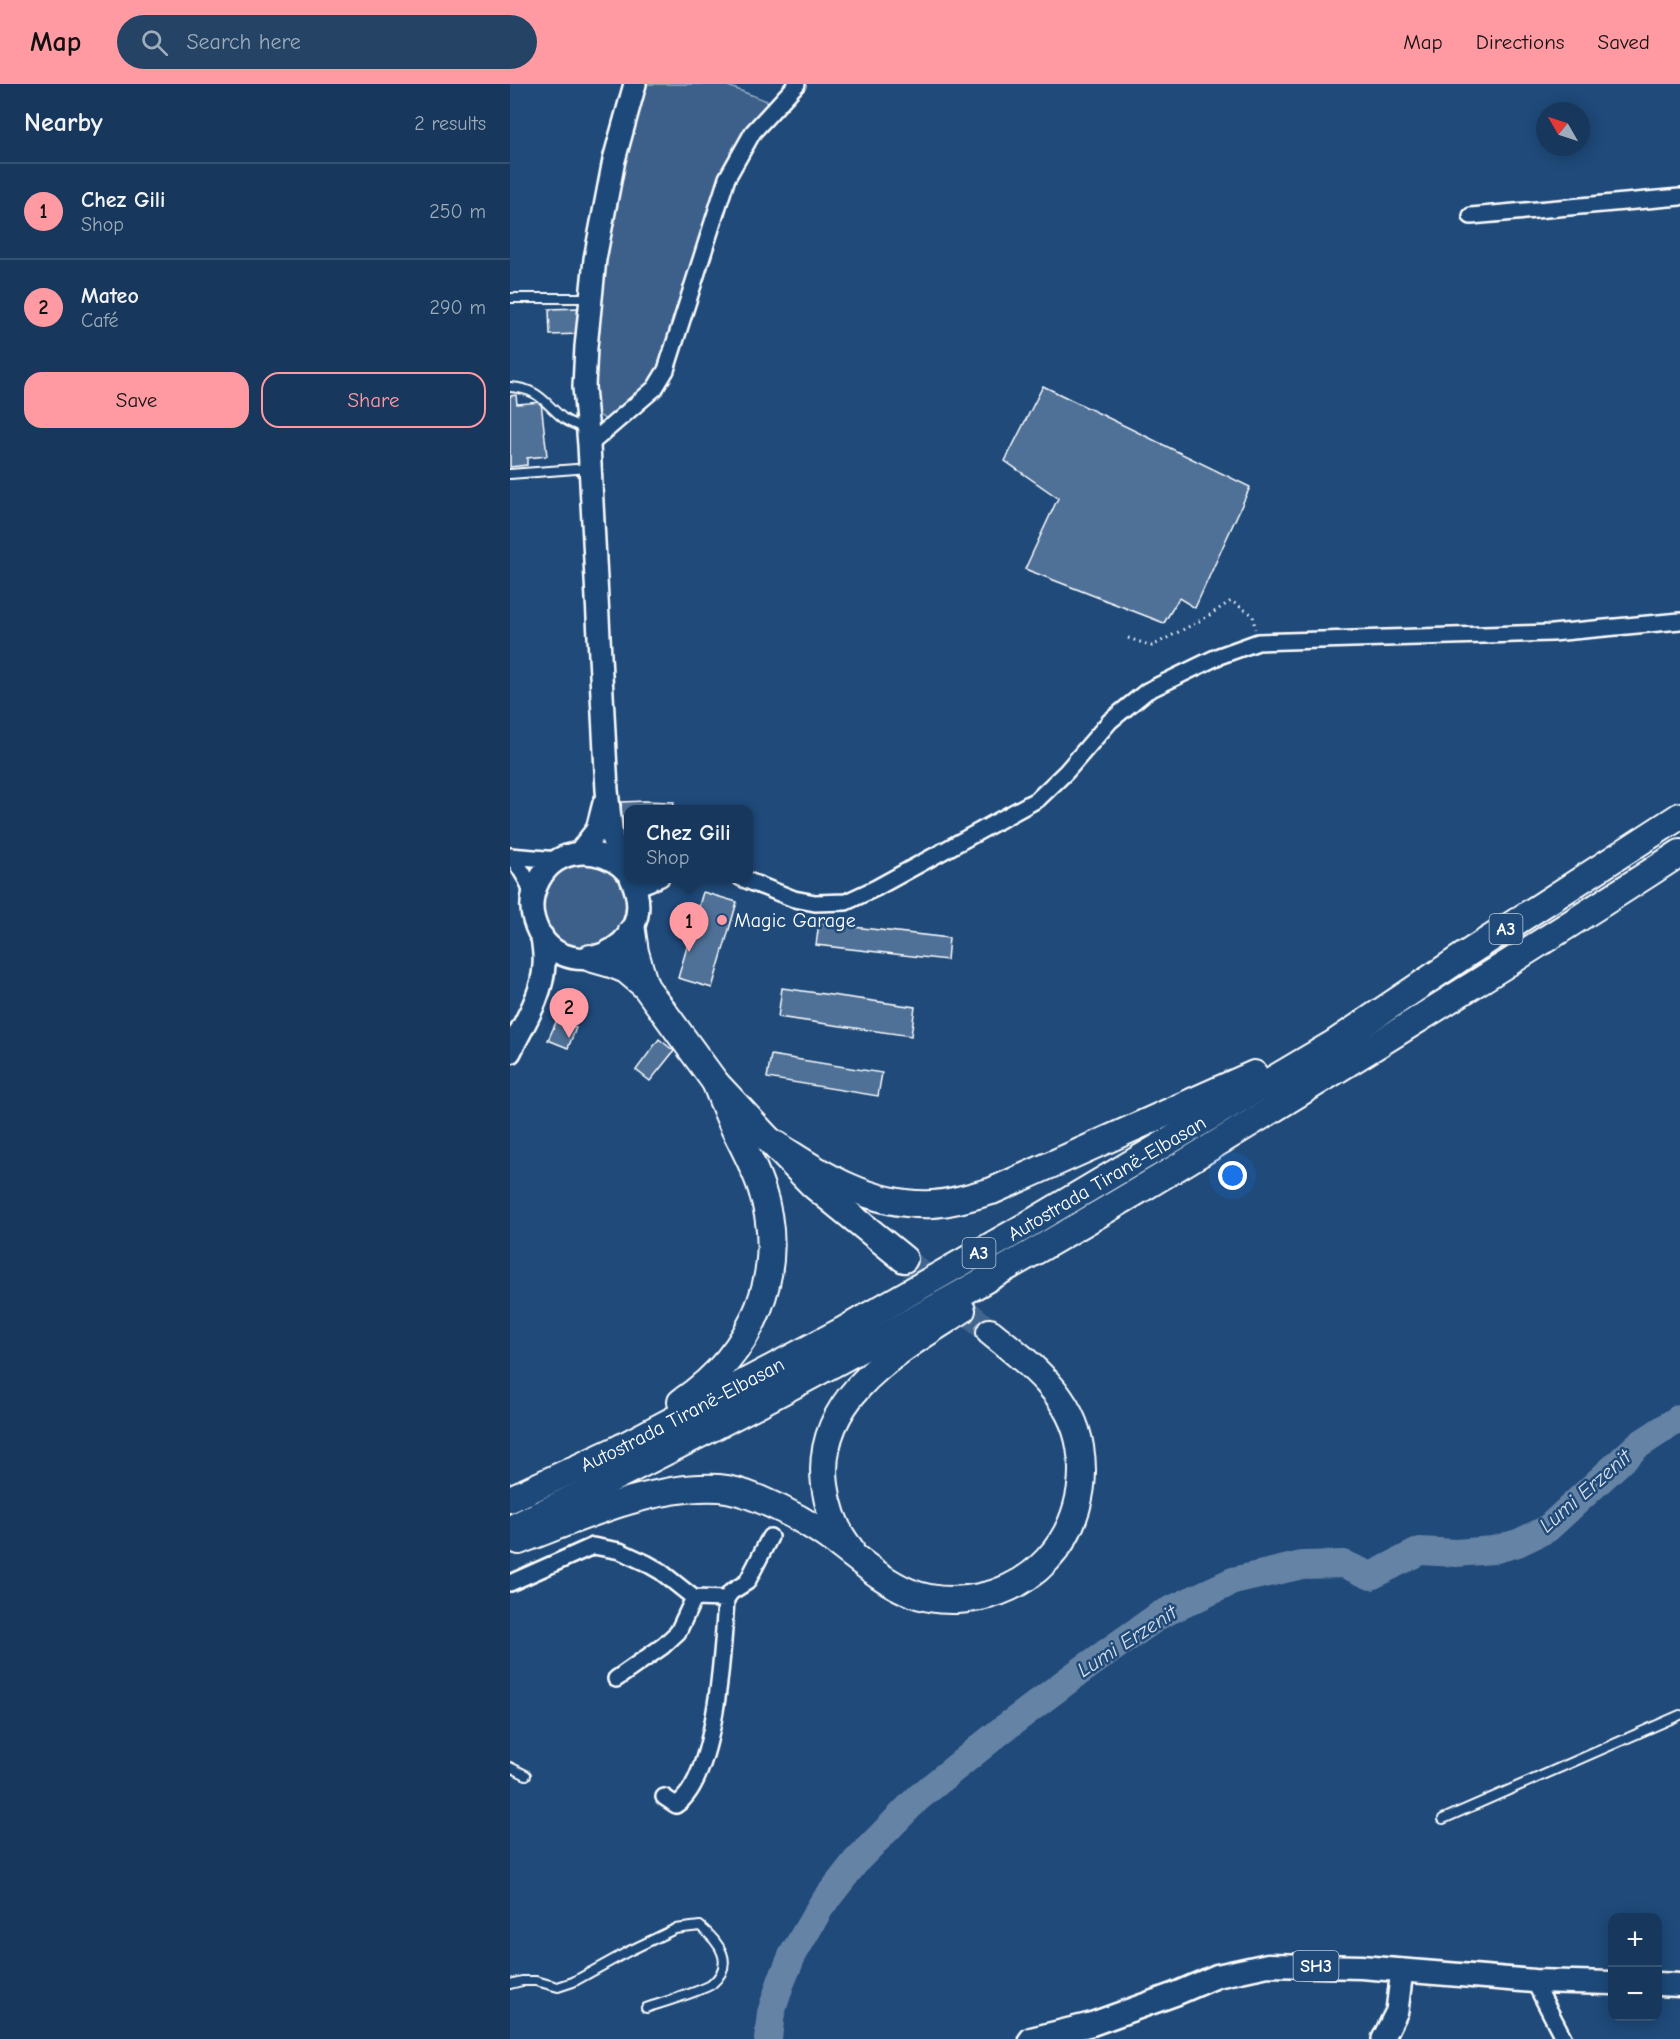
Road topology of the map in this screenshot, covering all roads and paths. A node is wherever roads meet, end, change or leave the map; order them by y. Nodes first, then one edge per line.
1 (635, 84) edge
2 (796, 84) edge
3 (1680, 197) edge
4 (1471, 216) dead end
5 (510, 298) edge
6 (591, 298) junction
7 (510, 387) edge
8 (589, 437) junction
9 (590, 468) junction
10 (510, 474) edge
11 (1680, 621) edge
12 (1128, 638) dead end
13 (1258, 642) junction
14 (607, 790) junction
15 (1680, 816) edge
16 (580, 852) junction
17 (1680, 853) edge
18 (512, 856) edge
19 (558, 860) junction
20 (624, 864) edge
21 (624, 872) edge
22 (631, 883) edge
23 (752, 883) edge
24 (533, 896) junction
25 (632, 931) junction
26 (542, 936) junction
27 (584, 958) junction
28 (645, 986) junction
29 (536, 999) junction
30 (1333, 1044) junction
31 (510, 1052) edge
32 (715, 1082) junction
33 (768, 1140) junction
34 (1047, 1244) junction
35 (904, 1259) tunnel mouth
36 (990, 1332) tunnel mouth
37 (618, 1449) junction
38 (510, 1499) edge
39 (510, 1529) edge
40 (770, 1537) dead end
41 (510, 1544) edge
42 (864, 1565) junction
43 (510, 1583) edge
44 (694, 1598) junction
45 (726, 1599) junction
46 (616, 1679) dead end
47 (1680, 1715) edge
48 (510, 1767) edge
49 (526, 1775) dead end
50 (664, 1797) dead end
51 (1443, 1819) dead end
52 (1402, 1970) junction
53 (1534, 1981) junction
54 (1608, 1983) edge
55 (510, 1984) edge
56 (1662, 1984) edge
57 (1680, 1985) edge
58 (646, 2008) dead end
59 (1031, 2039) edge
60 (1383, 2039) edge
61 (1564, 2039) edge

1 - 6 main road
2 - 8 street
3 - 4 street
5 - 6 lane
6 - 8 main road
7 - 8 lane
8 - 9 main road
9 - 10 lane
9 - 14 main road
11 - 13 street
12 - 13 path
13 - 23 street
14 - 16 main road
14 - 20 main road
15 - 30 highway, Autostrada Tiranë-Elbasan / A3
16 - 19 main road
16 - 21 main road
17 - 34 highway, Autostrada Tiranë-Elbasan / A3
18 - 19 street
18 - 24 street
19 - 24 main road
22 - 25 main road
24 - 26 main road
25 - 27 main road
25 - 28 highway
26 - 27 main road
26 - 29 main road
27 - 28 highway
27 - 29 main road
28 - 32 highway
29 - 31 main road
30 - 33 highway
30 - 37 highway, Autostrada Tiranë-Elbasan / A3
32 - 33 highway
32 - 37 highway, A3
33 - 35 highway
34 - 39 highway, Autostrada Tiranë-Elbasan / A3
34 - 42 highway
36 - 42 highway
37 - 38 highway, Autostrada Tiranë-Elbasan / A3
40 - 45 street
41 - 42 highway
43 - 44 street
44 - 45 street
44 - 46 street
45 - 50 street
47 - 51 lane
48 - 49 lane
52 - 53 main road, SH3
52 - 59 main road, SH3
52 - 60 main road
53 - 54 main road, SH3
53 - 61 street
55 - 58 lane
56 - 57 main road

